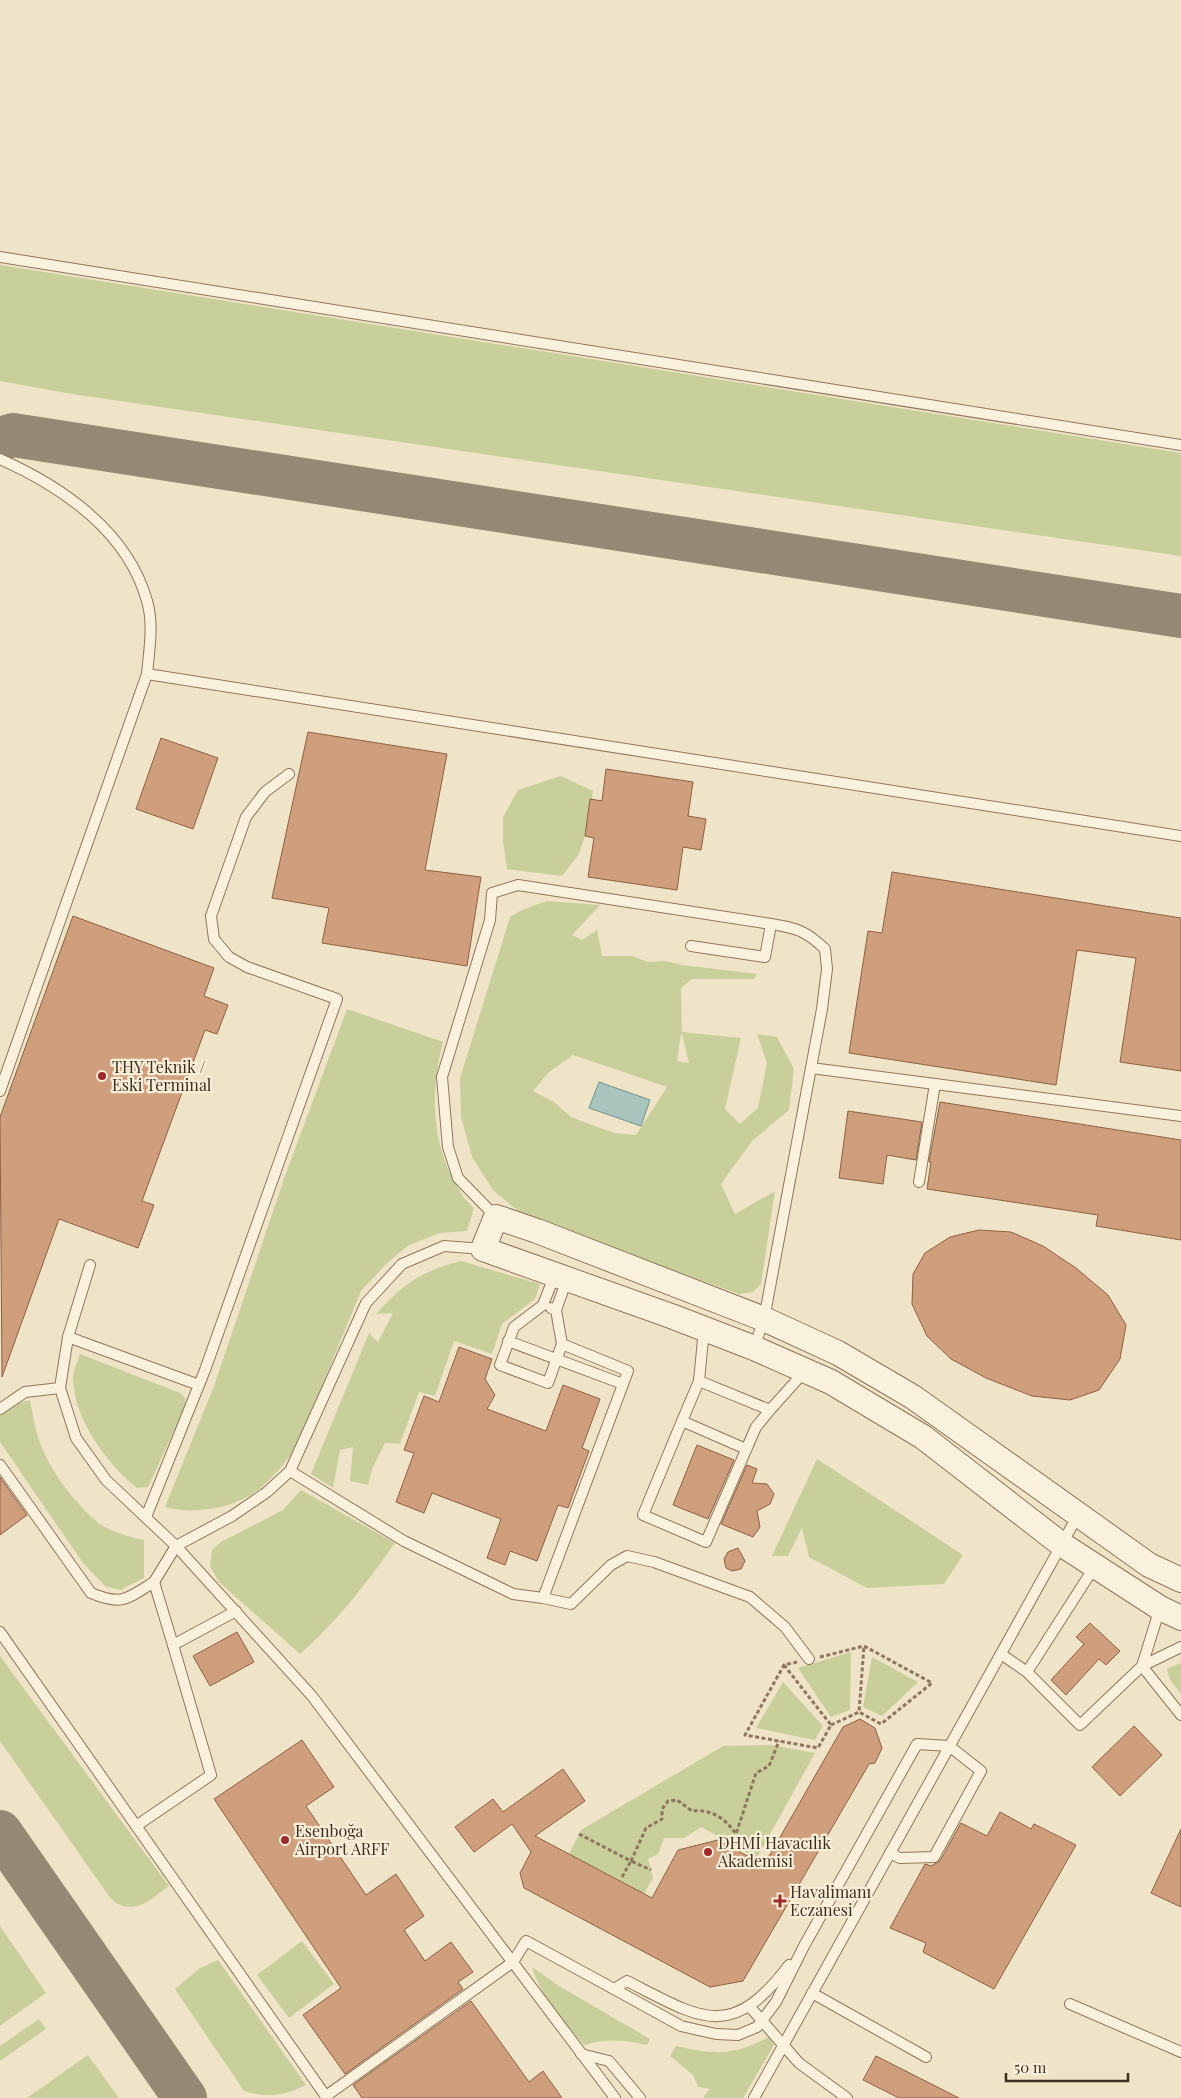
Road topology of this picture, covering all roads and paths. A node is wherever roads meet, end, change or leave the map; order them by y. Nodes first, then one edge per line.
1 (0, 257) edge
2 (1181, 445) edge
3 (0, 460) edge
4 (147, 674) junction
5 (289, 774) dead end
6 (1181, 836) edge
7 (772, 924) junction
8 (691, 946) dead end
9 (811, 1068) junction
10 (935, 1084) junction
11 (0, 1091) edge
12 (1181, 1116) edge
13 (919, 1182) dead end
14 (496, 1218) junction
15 (483, 1249) junction
16 (90, 1265) dead end
17 (561, 1276) junction
18 (543, 1305) junction
19 (556, 1310) junction
20 (764, 1319) junction
21 (704, 1328) junction
22 (68, 1337) junction
23 (508, 1341) junction
24 (562, 1344) junction
25 (754, 1348) junction
26 (557, 1359) junction
27 (806, 1370) junction
28 (699, 1381) junction
29 (623, 1384) junction
30 (199, 1385) junction
31 (60, 1388) junction
32 (0, 1409) edge
33 (770, 1410) junction
34 (682, 1422) junction
35 (746, 1449) junction
36 (0, 1465) edge
37 (290, 1471) junction
38 (1078, 1515) junction
39 (146, 1517) junction
40 (1061, 1544) junction
41 (176, 1546) junction
42 (1095, 1566) junction
43 (1181, 1580) edge
44 (154, 1582) junction
45 (543, 1598) junction
46 (236, 1611) junction
47 (1171, 1613) edge
48 (0, 1632) edge
49 (173, 1645) junction
50 (864, 1646) junction
51 (1181, 1647) edge
52 (1001, 1654) junction
53 (809, 1660) junction
54 (784, 1665) junction
55 (1142, 1666) junction
56 (1027, 1672) junction
57 (859, 1712) junction
58 (1181, 1715) edge
59 (831, 1724) junction
60 (779, 1741) junction
61 (949, 1746) junction
62 (136, 1826) junction
63 (579, 1834) dead end
64 (890, 1853) junction
65 (630, 1861) junction
66 (651, 1870) dead end
67 (622, 1877) dead end
68 (804, 1946) junction
69 (513, 1962) junction
70 (614, 1989) junction
71 (812, 1993) junction
72 (1070, 2004) dead end
73 (750, 2007) junction
74 (762, 2022) junction
75 (784, 2046) junction
76 (1181, 2052) edge
77 (581, 2054) junction
78 (926, 2057) dead end
79 (327, 2097) edge
80 (614, 2098) edge
81 (640, 2098) edge
82 (754, 2098) edge
83 (847, 2098) edge

1 - 2 lane
3 - 4 lane
4 - 6 lane
4 - 11 lane
5 - 30 lane
7 - 8 lane
7 - 9 lane
7 - 14 lane
9 - 10 lane
9 - 20 lane
10 - 12 lane
10 - 13 lane
14 - 15 street
14 - 20 street
15 - 17 street
15 - 37 lane
16 - 22 lane
17 - 18 lane
17 - 19 lane
17 - 21 street
18 - 19 lane
18 - 23 lane
19 - 24 lane
20 - 25 lane
20 - 38 street
21 - 25 street
21 - 28 lane
22 - 30 lane
22 - 31 lane
23 - 26 lane
23 - 26 lane
24 - 26 lane
24 - 29 lane
25 - 27 street
26 - 29 lane
27 - 33 lane
27 - 40 street
28 - 33 lane
28 - 34 lane
29 - 45 lane
30 - 39 lane
31 - 32 lane
31 - 39 lane
33 - 35 lane
34 - 35 lane
34 - 35 lane
36 - 44 lane
37 - 41 lane
37 - 45 lane
38 - 40 lane
38 - 43 street
39 - 41 lane
40 - 42 street
40 - 52 lane
41 - 44 lane
41 - 46 lane
42 - 47 street
42 - 56 lane
44 - 49 lane
45 - 53 lane
46 - 49 lane
46 - 69 lane
47 - 55 lane
48 - 62 lane
49 - 62 lane
50 - 53 path
50 - 57 path
50 - 57 path
51 - 55 lane
52 - 56 lane
52 - 61 lane
53 - 54 path
54 - 59 path
54 - 60 path
55 - 56 lane
55 - 58 lane
57 - 59 path
59 - 60 path
60 - 65 path
61 - 64 lane
61 - 64 lane
61 - 68 lane
62 - 79 lane
63 - 65 path
64 - 71 lane
65 - 66 path
65 - 67 path
68 - 73 lane
68 - 74 lane
69 - 70 lane
69 - 77 lane
69 - 79 lane
70 - 73 lane
70 - 74 lane
71 - 75 lane
71 - 78 lane
72 - 76 lane
73 - 74 lane
74 - 75 lane
75 - 82 lane
75 - 83 lane
77 - 80 lane
77 - 81 lane

